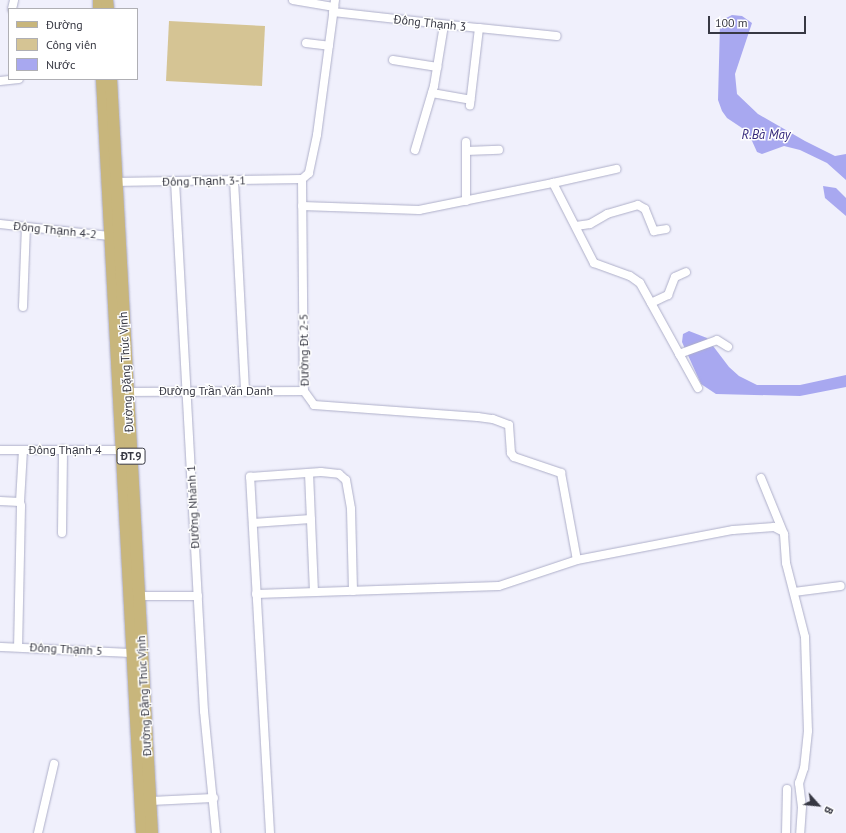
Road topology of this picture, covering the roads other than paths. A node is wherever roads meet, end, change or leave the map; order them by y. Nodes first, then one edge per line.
1 (292, 0) edge
2 (334, 6) edge
3 (444, 25) junction
4 (479, 28) junction
5 (557, 36) dead end
6 (306, 43) dead end
7 (329, 46) junction
8 (392, 60) dead end
9 (437, 67) junction
10 (102, 80) edge
11 (111, 80) edge
12 (432, 93) junction
13 (466, 142) dead end
14 (415, 150) dead end
15 (499, 150) dead end
16 (466, 151) junction
17 (616, 169) dead end
18 (302, 179) junction
19 (234, 180) junction
20 (174, 181) junction
21 (111, 182) junction
22 (553, 183) junction
23 (466, 201) junction
24 (302, 206) junction
25 (0, 224) edge
26 (26, 226) junction
27 (576, 226) junction
28 (666, 230) dead end
29 (109, 236) junction
30 (686, 272) dead end
31 (651, 303) junction
32 (23, 307) dead end
33 (728, 347) dead end
34 (682, 353) junction
35 (698, 388) dead end
36 (304, 391) junction
37 (127, 392) junction
38 (187, 392) junction
39 (245, 392) junction
40 (63, 449) junction
41 (0, 450) edge
42 (23, 450) junction
43 (126, 450) junction
44 (309, 474) junction
45 (761, 478) dead end
46 (0, 501) edge
47 (20, 502) junction
48 (311, 519) junction
49 (252, 522) junction
50 (780, 530) junction
51 (62, 533) dead end
52 (577, 560) junction
53 (841, 586) dead end
54 (353, 591) junction
55 (314, 592) junction
56 (794, 592) junction
57 (256, 594) junction
58 (138, 596) junction
59 (198, 596) junction
60 (0, 647) edge
61 (18, 647) junction
62 (132, 653) junction
63 (54, 764) dead end
64 (787, 789) dead end
65 (214, 798) junction
66 (150, 801) junction
67 (38, 833) edge
68 (142, 833) edge
69 (152, 833) edge
70 (216, 833) edge
71 (270, 833) edge
72 (786, 833) edge
73 (800, 833) edge

1 - 2 street, Đông Thạnh 3
2 - 3 street, Đông Thạnh 3
2 - 7 street, Đường Đt 2-5
3 - 4 street, Đông Thạnh 3
3 - 9 street
4 - 5 street
4 - 12 street, Đông Thạnh 3
6 - 7 street
7 - 18 street, Đường Đt 2-5
8 - 9 street
9 - 12 street
10 - 21 main road, Đường Đặng Thúc Vịnh / ĐT.9
11 - 21 main road, Đường Đặng Thúc Vịnh / ĐT.9
12 - 14 street
13 - 16 street
15 - 16 street
16 - 23 street
17 - 22 street
18 - 19 street, Đông Thạnh 3-1
18 - 24 street, Đường Đt 2-5
19 - 20 street, Đông Thạnh 3-1
19 - 39 street
20 - 21 street, Đông Thạnh 3-1
20 - 38 street, Đường Nhánh 1
21 - 29 main road, Đường Đặng Thúc Vịnh / ĐT.9
21 - 37 main road, Đường Đặng Thúc Vịnh / ĐT.9
22 - 23 street
22 - 27 street
23 - 24 street
24 - 36 street, Đường Đt 2-5
25 - 26 street, Đông Thạnh 4-2
26 - 29 street, Đông Thạnh 4-2
26 - 32 street
27 - 28 street
27 - 31 street
29 - 43 main road, Đường Đặng Thúc Vịnh / ĐT.9
30 - 31 street
31 - 34 street
33 - 34 street
34 - 35 street
36 - 39 street, Đường Trần Văn Danh
36 - 52 street, Đường Đt 2-5
37 - 38 street, Đường Trần Văn Danh
37 - 43 main road, Đường Đặng Thúc Vịnh / ĐT.9
38 - 39 street, Đường Trần Văn Danh
38 - 59 street, Đường Nhánh 1
40 - 42 street, Đông Thạnh 4
40 - 43 street, Đông Thạnh 4
40 - 51 street
41 - 42 street, Đông Thạnh 4
42 - 47 street
43 - 58 main road, Đường Đặng Thúc Vịnh / ĐT.9
43 - 62 main road, Đường Đặng Thúc Vịnh / ĐT.9
44 - 48 street
44 - 49 street
44 - 54 street
45 - 50 street
46 - 47 street
47 - 61 street
48 - 49 street
48 - 55 street
49 - 57 street
50 - 52 street
50 - 56 street
52 - 54 street
53 - 56 street
54 - 55 street
55 - 57 street
56 - 73 street
57 - 71 street
58 - 59 street
58 - 66 main road, Đường Đặng Thúc Vịnh / ĐT.9
59 - 65 street, Đường Nhánh 1
60 - 61 street, Đông Thạnh 5
61 - 62 street, Đông Thạnh 5
62 - 68 main road, Đường Đặng Thúc Vịnh / ĐT.9
63 - 67 street
64 - 72 street
65 - 66 street
65 - 70 street, Đường Nhánh 1
66 - 69 main road, Đường Đặng Thúc Vịnh / ĐT.9

